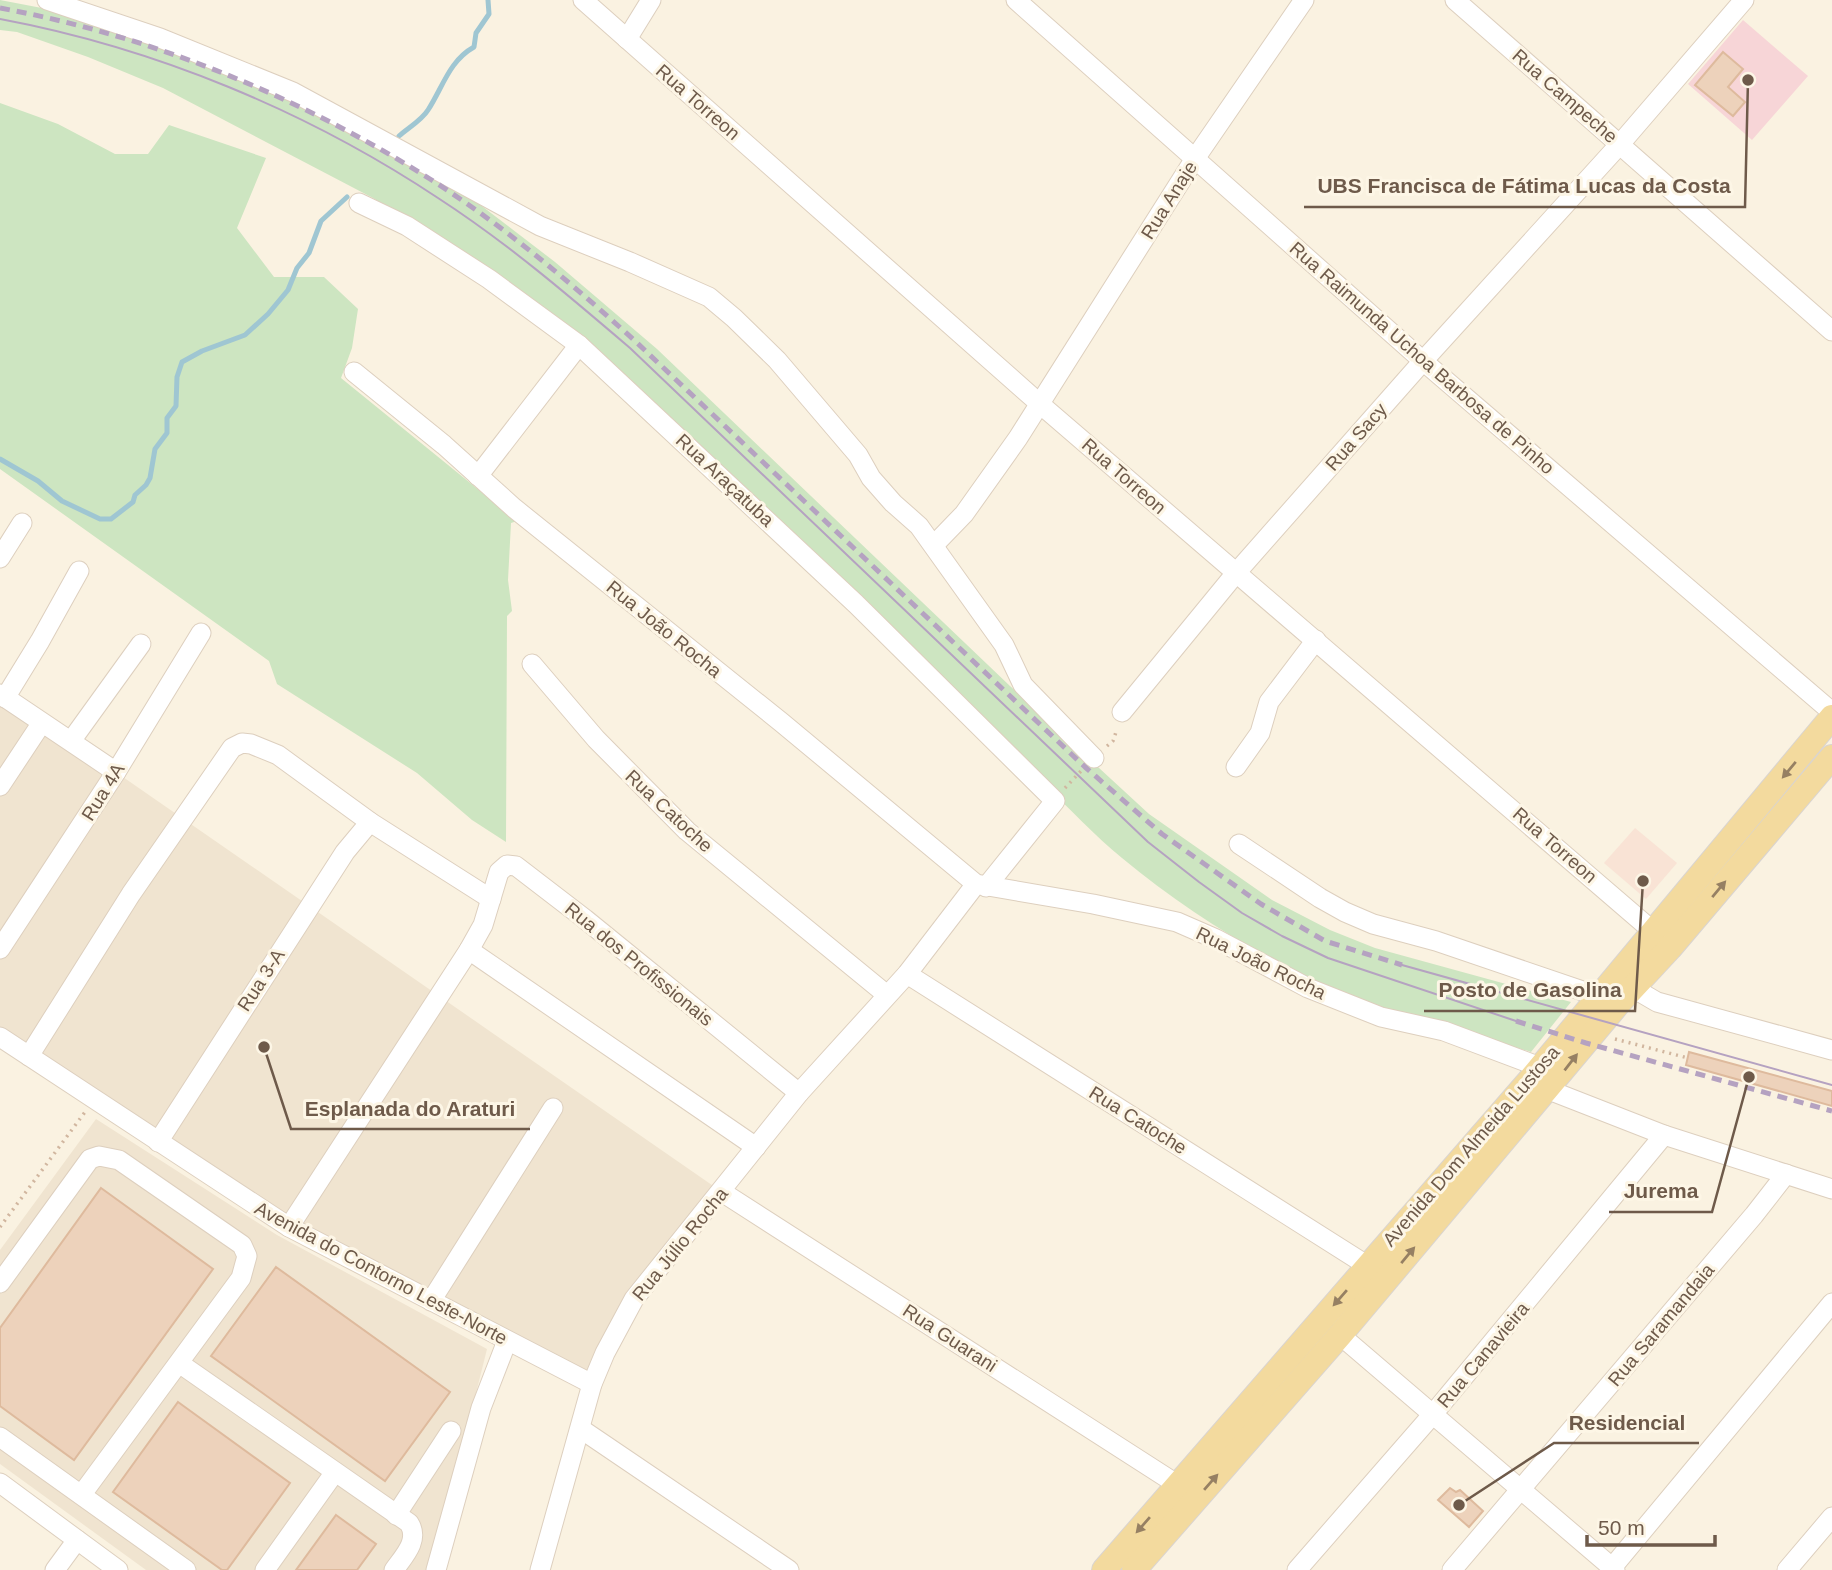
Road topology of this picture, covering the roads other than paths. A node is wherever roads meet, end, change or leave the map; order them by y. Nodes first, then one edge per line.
1 (47, 0) edge
2 (583, 0) edge
3 (651, 0) edge
4 (1016, 0) edge
5 (1304, 0) edge
6 (1455, 0) edge
7 (1744, 0) edge
8 (627, 39) junction
9 (1620, 144) junction
10 (1194, 160) junction
11 (359, 203) dead end
12 (1832, 331) edge
13 (579, 345) junction
14 (1423, 361) junction
15 (354, 372) dead end
16 (1040, 404) junction
17 (478, 476) junction
18 (22, 523) dead end
19 (934, 545) junction
20 (0, 558) edge
21 (79, 571) dead end
22 (1236, 573) junction
23 (201, 633) dead end
24 (1316, 640) junction
25 (141, 644) dead end
26 (532, 664) dead end
27 (2, 696) edge
28 (1122, 712) road end
29 (1832, 714) edge
30 (41, 723) junction
31 (72, 741) junction
32 (1832, 757) edge
33 (1094, 758) road end
34 (1236, 767) dead end
35 (116, 772) junction
36 (0, 786) edge
37 (370, 822) junction
38 (1239, 844) dead end
39 (981, 885) junction
40 (491, 899) junction
41 (1662, 939) junction
42 (0, 949) edge
43 (469, 950) junction
44 (907, 974) junction
45 (1617, 991) junction
46 (887, 995) junction
47 (0, 1037) edge
48 (1832, 1050) edge
49 (29, 1056) junction
50 (1538, 1080) junction
51 (799, 1093) junction
52 (554, 1108) dead end
53 (1664, 1135) junction
54 (158, 1142) junction
55 (756, 1147) junction
56 (1786, 1174) junction
57 (1832, 1189) edge
58 (722, 1192) junction
59 (289, 1227) junction
60 (1368, 1266) junction
61 (0, 1283) edge
62 (431, 1301) junction
63 (1832, 1303) edge
64 (1340, 1335) junction
65 (507, 1341) junction
66 (179, 1363) junction
67 (592, 1384) junction
68 (1433, 1414) junction
69 (581, 1429) junction
70 (451, 1431) dead end
71 (0, 1437) edge
72 (335, 1472) junction
73 (0, 1483) edge
74 (1178, 1485) junction
75 (1521, 1490) junction
76 (82, 1494) junction
77 (396, 1515) junction
78 (1832, 1517) edge
79 (77, 1540) junction
80 (1613, 1569) edge
81 (55, 1570) edge
82 (118, 1570) edge
83 (186, 1570) edge
84 (265, 1570) edge
85 (394, 1570) edge
86 (436, 1570) edge
87 (540, 1570) edge
88 (789, 1570) edge
89 (1104, 1570) edge
90 (1134, 1570) edge
91 (1297, 1570) edge
92 (1452, 1570) edge
93 (1787, 1570) edge

1 - 19 street
2 - 8 street, Rua Torreon
3 - 8 street
4 - 10 street, Rua Raimunda Uchoa Barbosa de Pinho
5 - 10 street, Rua Anaje
6 - 9 street, Rua Campeche
7 - 9 street, Rua Sacy
8 - 16 street, Rua Torreon
9 - 12 street, Rua Campeche
9 - 14 street, Rua Sacy
10 - 14 street, Rua Raimunda Uchoa Barbosa de Pinho
10 - 16 street, Rua Anaje
11 - 13 street, Rua Araçatuba
13 - 17 street
13 - 39 street, Rua Araçatuba
14 - 22 street, Rua Sacy
14 - 29 street, Rua Raimunda Uchoa Barbosa de Pinho
15 - 17 street, Rua João Rocha
16 - 19 street, Rua Anaje
16 - 22 street, Rua Torreon
17 - 39 street, Rua João Rocha
18 - 20 street
19 - 33 street
21 - 27 street
22 - 24 street, Rua Torreon
22 - 28 street, Rua Sacy
23 - 35 street, Rua 4A
24 - 34 street
24 - 41 street, Rua Torreon
25 - 31 street
26 - 46 street, Rua Catoche
27 - 30 street
29 -> 41 main road, Avenida Dom Almeida Lustosa
30 - 31 street
30 - 36 street
31 - 35 street
41 -> 32 main road, Avenida Dom Almeida Lustosa
35 - 42 street, Rua 4A
37 - 40 street
37 - 49 street
37 - 54 street, Rua 3-A
38 - 45 street
39 - 44 street
39 - 50 street, Rua João Rocha
40 - 43 street, Rua dos Profissionais
40 - 51 street, Rua dos Profissionais
41 - 45 main road, Avenida Dom Almeida Lustosa
43 - 55 street
43 - 59 street, Rua dos Profissionais
44 - 46 street
44 - 60 street, Rua Catoche
45 - 48 street
45 - 50 main road, Avenida Dom Almeida Lustosa
46 - 51 street
47 - 49 street, Avenida do Contorno Leste-Norte
49 - 54 street, Avenida do Contorno Leste-Norte
50 - 53 street, Rua João Rocha
50 - 60 main road, Avenida Dom Almeida Lustosa
64 -> 50 main road, Avenida Dom Almeida Lustosa
51 - 55 street, Rua Júlio Rocha
52 - 62 street
53 - 56 street, Rua João Rocha
53 - 68 street, Rua Canavieira
54 - 59 street, Avenida do Contorno Leste-Norte
55 - 58 street, Rua Júlio Rocha
56 - 57 street, Rua João Rocha
56 - 75 street, Rua Saramandaia
58 - 67 street, Rua Júlio Rocha
58 - 74 street, Rua Guarani
59 - 62 street, Avenida do Contorno Leste-Norte
60 -> 74 main road, Avenida Dom Almeida Lustosa
61 - 66 street
62 - 65 street, Avenida do Contorno Leste-Norte
63 - 80 street
64 - 68 street
90 -> 64 main road, Avenida Dom Almeida Lustosa
65 - 67 street, Avenida do Contorno Leste-Norte
65 - 86 street
66 - 72 street
66 - 76 street
67 - 69 street, Rua Júlio Rocha
68 - 75 street
68 - 91 street, Rua Canavieira
69 - 87 street, Rua Júlio Rocha
69 - 88 street
70 - 77 street
71 - 76 street
72 - 77 street
72 - 84 street
73 - 79 street
74 -> 89 main road, Avenida Dom Almeida Lustosa
75 - 80 street
75 - 92 street, Rua Saramandaia
76 - 83 street
77 - 85 street
78 - 93 street
79 - 81 street
79 - 82 street

